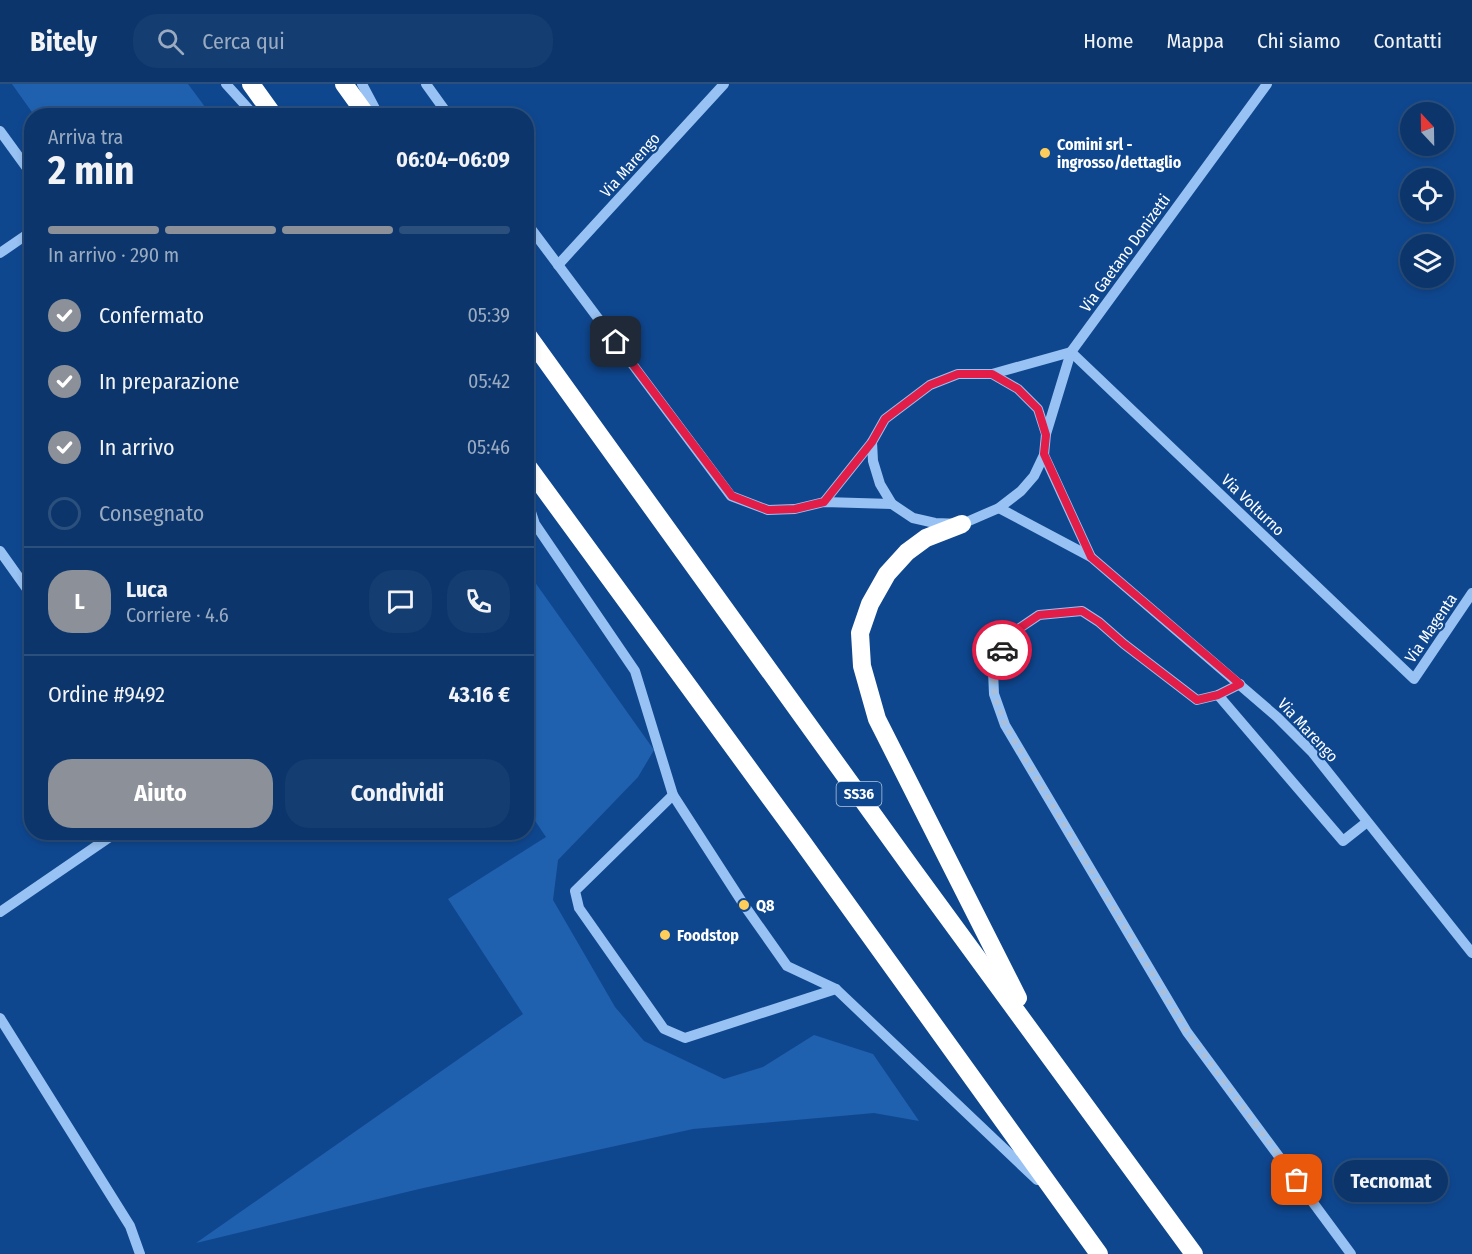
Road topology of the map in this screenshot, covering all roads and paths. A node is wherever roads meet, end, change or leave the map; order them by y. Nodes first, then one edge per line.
1 (226, 84) edge
2 (251, 84) edge
3 (344, 84) edge
4 (362, 84) edge
5 (426, 84) edge
6 (724, 84) edge
7 (1267, 84) edge
8 (248, 108) edge
9 (268, 108) edge
10 (361, 108) edge
11 (375, 108) edge
12 (443, 108) edge
13 (0, 131) edge
14 (24, 164) edge
15 (534, 233) edge
16 (24, 236) edge
17 (0, 253) edge
18 (558, 265) junction
19 (534, 344) edge
20 (1071, 352) junction
21 (992, 374) junction
22 (1046, 435) junction
23 (872, 442) junction
24 (1044, 454) junction
25 (534, 475) edge
26 (824, 502) junction
27 (892, 504) junction
28 (999, 508) junction
29 (534, 521) edge
30 (962, 524) junction
31 (0, 551) edge
32 (1091, 557) junction
33 (24, 585) edge
34 (1472, 593) edge
35 (1414, 679) joint
36 (1240, 684) junction
37 (1218, 695) junction
38 (673, 795) junction
39 (1367, 822) junction
40 (105, 840) edge
41 (0, 912) edge
42 (1472, 953) edge
43 (836, 989) junction
44 (0, 1018) edge
45 (1040, 1042) junction
46 (1064, 1206) junction
47 (140, 1254) edge
48 (1099, 1254) edge
49 (1194, 1254) edge
50 (1351, 1254) edge

1 - 8 street
2 - 9 highway
3 - 10 highway
4 - 11 street
5 - 12 street
6 - 18 street, Via Marengo
7 - 20 street, Via Gaetano Donizetti
13 - 14 street
15 - 18 street
16 - 17 street
18 - 26 street
19 - 45 highway, SS36
20 - 21 street
20 - 22 street, Via Gaetano Donizetti
20 - 35 street, Via Volturno
21 - 22 street
21 - 23 street
22 - 24 street
23 - 26 street
23 - 27 street
24 - 28 street
24 - 32 street, Via Marengo
25 - 46 highway
26 - 27 street
27 - 30 street
28 - 30 street
28 - 32 street, Via Marengo
29 - 38 street
30 - 45 highway
31 - 33 street
32 - 36 street, Via Marengo
34 - 35 street, Via Magenta
36 - 37 street
36 - 39 street, Via Marengo
37 - 39 street
37 - 50 street
38 - 43 street
38 - 43 street
39 - 42 street, Via Marengo
40 - 41 street
43 - 46 street
44 - 47 street
45 - 49 highway, SS36
46 - 48 highway

